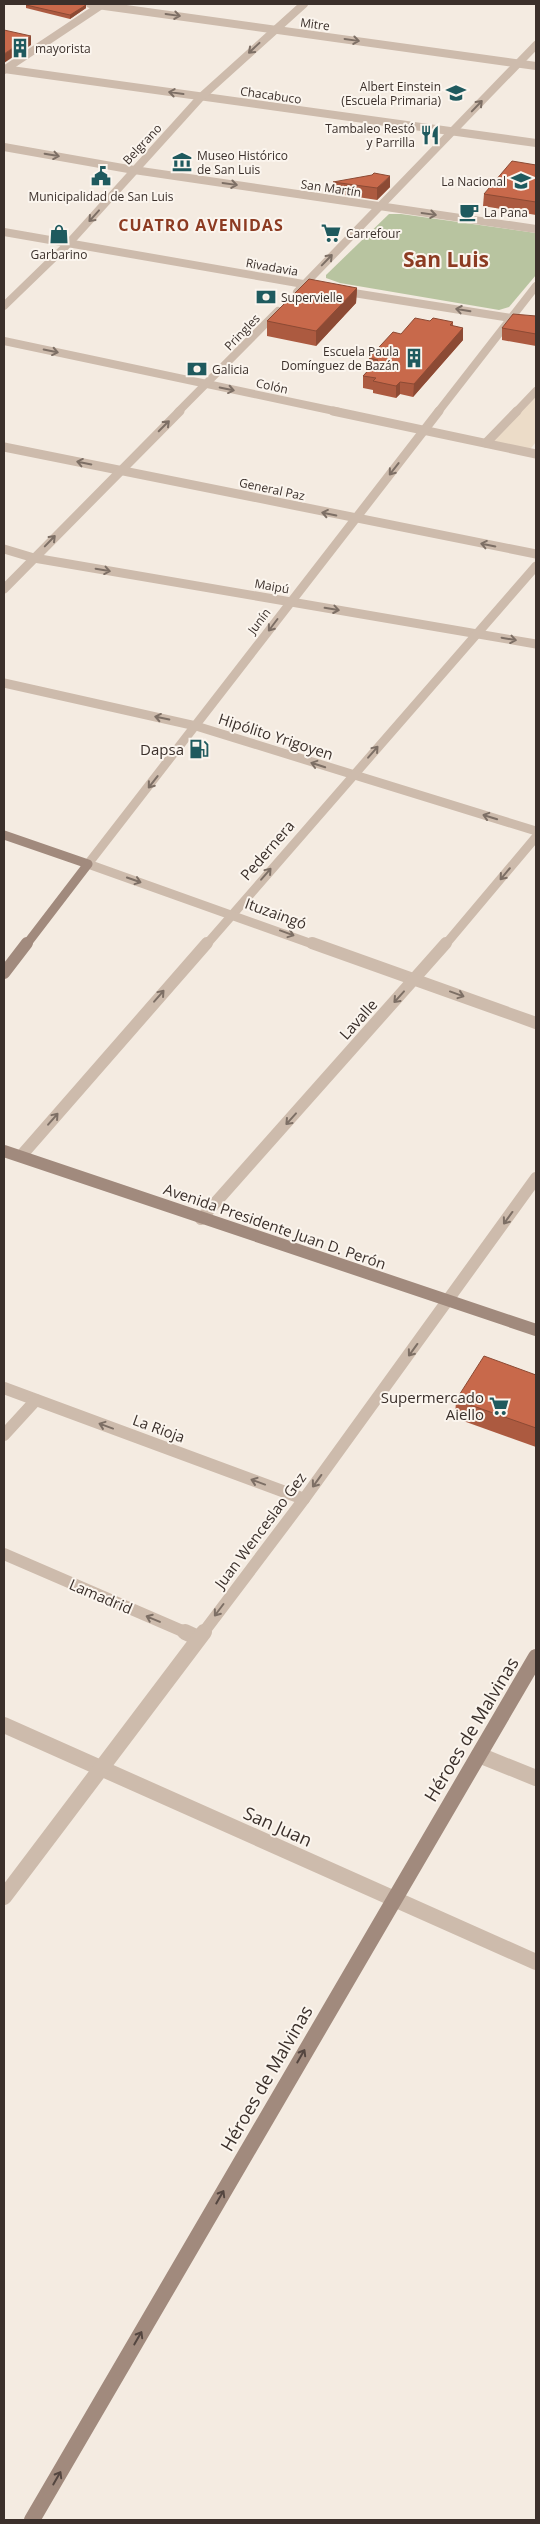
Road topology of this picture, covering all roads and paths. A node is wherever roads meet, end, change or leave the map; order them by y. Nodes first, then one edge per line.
1 (90, 4) edge
2 (102, 4) edge
3 (304, 4) edge
4 (274, 29) junction
5 (536, 45) edge
6 (518, 63) junction
7 (536, 66) edge
8 (4, 69) edge
9 (202, 97) junction
10 (452, 131) junction
11 (536, 143) edge
12 (4, 147) edge
13 (134, 170) junction
14 (381, 206) junction
15 (536, 229) edge
16 (4, 232) edge
17 (69, 243) junction
18 (304, 284) junction
19 (536, 286) edge
20 (318, 287) edge
21 (336, 290) edge
22 (291, 298) edge
23 (284, 304) edge
24 (4, 306) edge
25 (512, 318) junction
26 (536, 322) edge
27 (4, 341) edge
28 (206, 385) junction
29 (536, 390) edge
30 (424, 431) junction
31 (536, 442) edge
32 (486, 444) junction
33 (4, 447) edge
34 (532, 453) edge
35 (119, 470) junction
36 (354, 519) junction
37 (4, 549) edge
38 (536, 554) edge
39 (34, 558) junction
40 (536, 566) edge
41 (4, 589) edge
42 (291, 602) junction
43 (477, 633) junction
44 (536, 644) edge
45 (4, 683) edge
46 (196, 726) junction
47 (353, 776) junction
48 (536, 832) edge
49 (4, 834) edge
50 (536, 837) edge
51 (88, 864) junction
52 (231, 913) junction
53 (4, 973) edge
54 (415, 980) junction
55 (536, 1023) edge
56 (4, 1151) edge
57 (21, 1156) junction
58 (536, 1178) edge
59 (201, 1219) junction
60 (448, 1301) junction
61 (536, 1330) edge
62 (4, 1388) edge
63 (36, 1400) junction
64 (4, 1435) edge
65 (304, 1499) junction
66 (4, 1554) edge
67 (198, 1638) junction
68 (536, 1657) edge
69 (4, 1725) edge
70 (479, 1755) junction
71 (101, 1768) junction
72 (536, 1778) edge
73 (394, 1897) junction
74 (4, 1898) edge
75 (536, 1962) edge
76 (32, 2520) edge

1 - 2 street, Mitre
2 -> 4 street, Mitre
2 - 8 street
3 - 4 street, Belgrano
4 -> 6 street, Mitre
4 -> 9 street, Belgrano
5 - 6 street
6 - 7 street, Mitre
10 -> 6 street
9 -> 8 street, Chacabuco
9 - 10 street, Chacabuco
9 - 13 street, Belgrano
10 - 11 street, Chacabuco
10 - 14 street
12 -> 13 street, San Martín
13 -> 14 street, San Martín
13 -> 17 street, Belgrano
14 -> 15 street, San Martín
18 -> 14 street
16 - 17 street, Rivadavia
17 - 18 street, Rivadavia
17 - 24 street, Belgrano
18 - 20 street, Rivadavia
18 - 22 street
19 - 25 street, Junín
25 -> 21 street
23 - 28 street, Pringles
25 - 26 street
25 - 30 street, Junín
27 -> 28 street, Colón
28 -> 30 street, Colón
35 -> 28 street, Pringles
29 - 32 street
30 - 32 street, Colón
30 -> 36 street, Junín
31 - 34 street
32 - 34 street, Colón
35 -> 33 street, General Paz
36 -> 35 street, General Paz
39 -> 35 street, Pringles
38 -> 36 street, General Paz
36 - 42 street, Junín
37 - 39 street, Maipú
39 - 41 street, Pringles
39 -> 42 street, Maipú
40 - 43 street, Pedernera
42 -> 43 street, Maipú
42 -> 46 street, Junín
43 -> 44 street, Maipú
47 -> 43 street, Pedernera
46 -> 45 street, Hipólito Yrigoyen
47 -> 46 street, Hipólito Yrigoyen
46 -> 51 street, Junín
48 -> 47 street, Hipólito Yrigoyen
52 -> 47 street, Pedernera
49 - 51 main road, Ituzaingó
50 -> 54 street, Lavalle
51 -> 52 street, Ituzaingó
51 - 53 main road, Junín
52 -> 54 street, Ituzaingó
57 -> 52 street, Pedernera
54 -> 55 street, Ituzaingó
54 -> 59 street, Lavalle
56 - 57 main road, Avenida Presidente Juan D. Perón
57 - 59 main road, Avenida Presidente Juan D. Perón
58 -> 60 street, Juan Wenceslao Gez
59 - 60 main road, Avenida Presidente Juan D. Perón
60 - 61 main road, Avenida Presidente Juan D. Perón
60 -> 65 street, Juan Wenceslao Gez
62 - 63 street, La Rioja
63 - 64 street
65 -> 63 street, La Rioja
65 -> 67 street, Juan Wenceslao Gez
67 -> 66 street, Lamadrid
67 - 71 street, Juan Wenceslao Gez
68 - 70 main road, Héroes de Malvinas
69 - 71 street, San Juan
70 - 72 street
70 - 73 main road, Héroes de Malvinas
71 - 73 street, San Juan
71 - 74 street, Juan Wenceslao Gez
73 - 75 street, San Juan
76 -> 73 main road, Héroes de Malvinas

